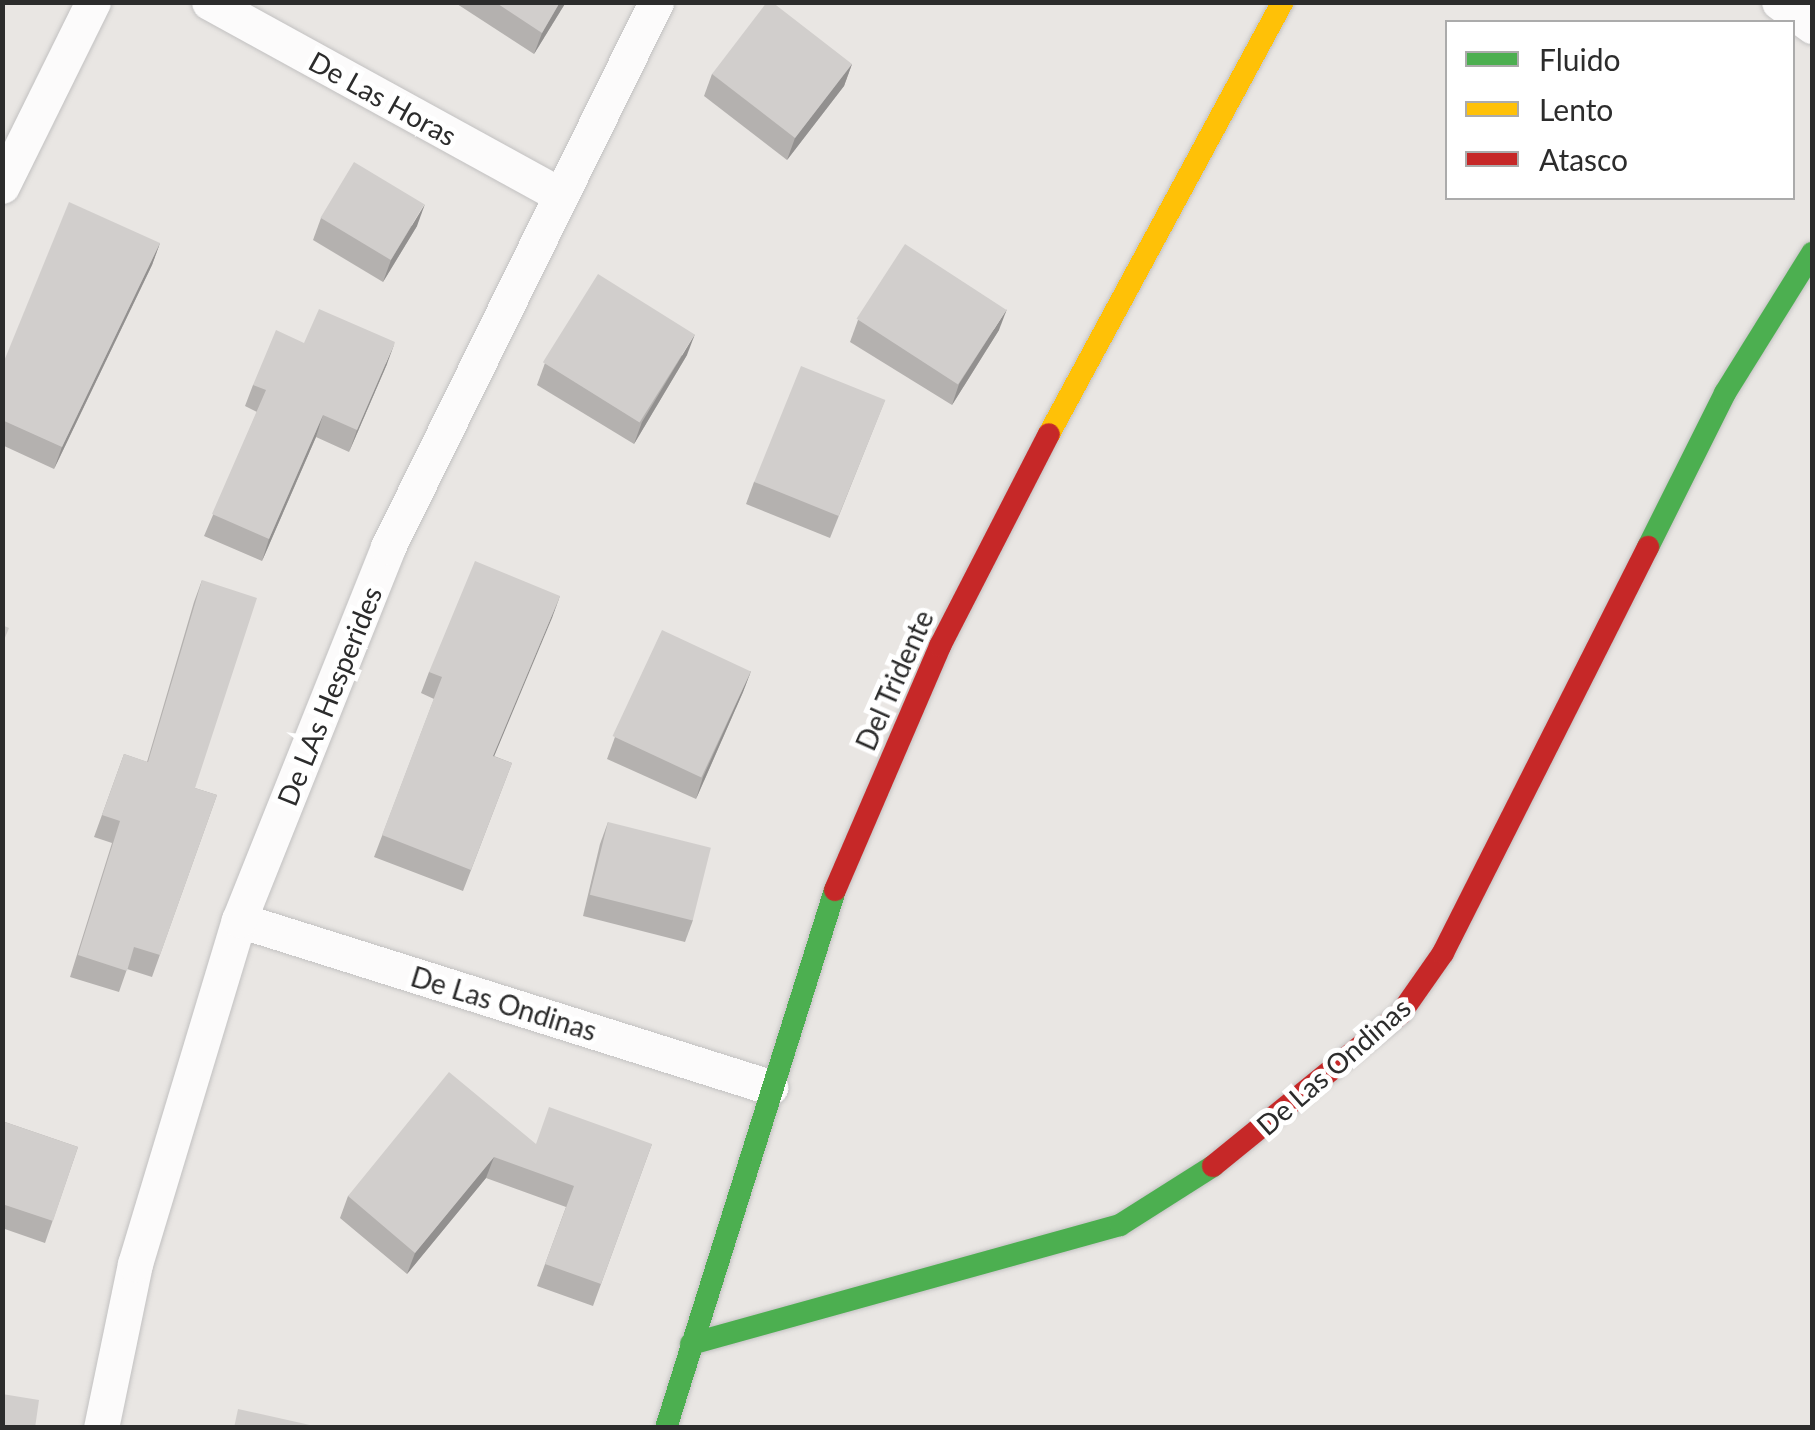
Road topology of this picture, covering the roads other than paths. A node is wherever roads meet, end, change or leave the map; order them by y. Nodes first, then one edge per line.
1 (93, 2) edge
2 (209, 2) edge
3 (656, 2) edge
4 (1283, 2) edge
5 (1778, 2) edge
6 (1812, 26) edge
7 (2, 186) edge
8 (556, 194) junction
9 (1812, 252) edge
10 (238, 920) junction
11 (770, 1087) junction
12 (691, 1344) junction
13 (102, 1428) edge
14 (666, 1428) edge

1 - 7 street
2 - 8 street, De Las Horas
3 - 8 street, De LAs Hesperides
4 - 11 street, Del Tridente
5 - 6 street
8 - 10 street, De LAs Hesperides
9 - 12 street, De Las Ondinas
10 - 11 street, De Las Ondinas
10 - 13 street, De LAs Hesperides
11 - 12 street, Del Tridente
12 - 14 street, Del Tridente

